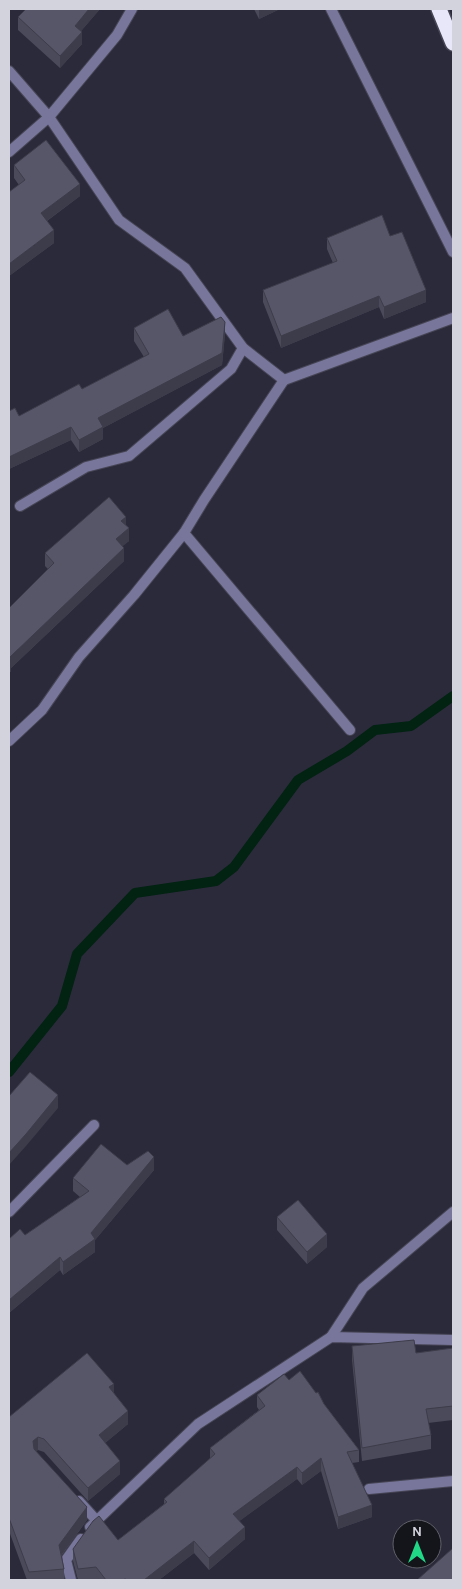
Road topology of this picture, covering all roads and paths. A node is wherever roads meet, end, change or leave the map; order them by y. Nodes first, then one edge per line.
1 (132, 9) edge
2 (331, 9) edge
3 (439, 9) edge
4 (453, 43) edge
5 (9, 71) edge
6 (49, 117) junction
7 (9, 152) edge
8 (453, 252) edge
9 (453, 318) edge
10 (243, 348) junction
11 (284, 380) junction
12 (20, 506) dead end
13 (184, 533) junction
14 (350, 730) dead end
15 (9, 741) edge
16 (94, 1124) dead end
17 (9, 1212) edge
18 (453, 1212) edge
19 (332, 1337) junction
20 (453, 1340) edge
21 (453, 1481) edge
22 (369, 1489) dead end
23 (72, 1493) edge
24 (97, 1521) junction
25 (71, 1580) edge

1 - 6 street
2 - 8 street
3 - 4 highway
5 - 6 street
6 - 7 street
6 - 10 street
9 - 11 street
10 - 11 street
10 - 12 street
11 - 13 street
13 - 14 street
13 - 15 street
16 - 17 street
18 - 19 street
19 - 20 street
19 - 24 street
21 - 22 street
23 - 24 street
24 - 25 street

